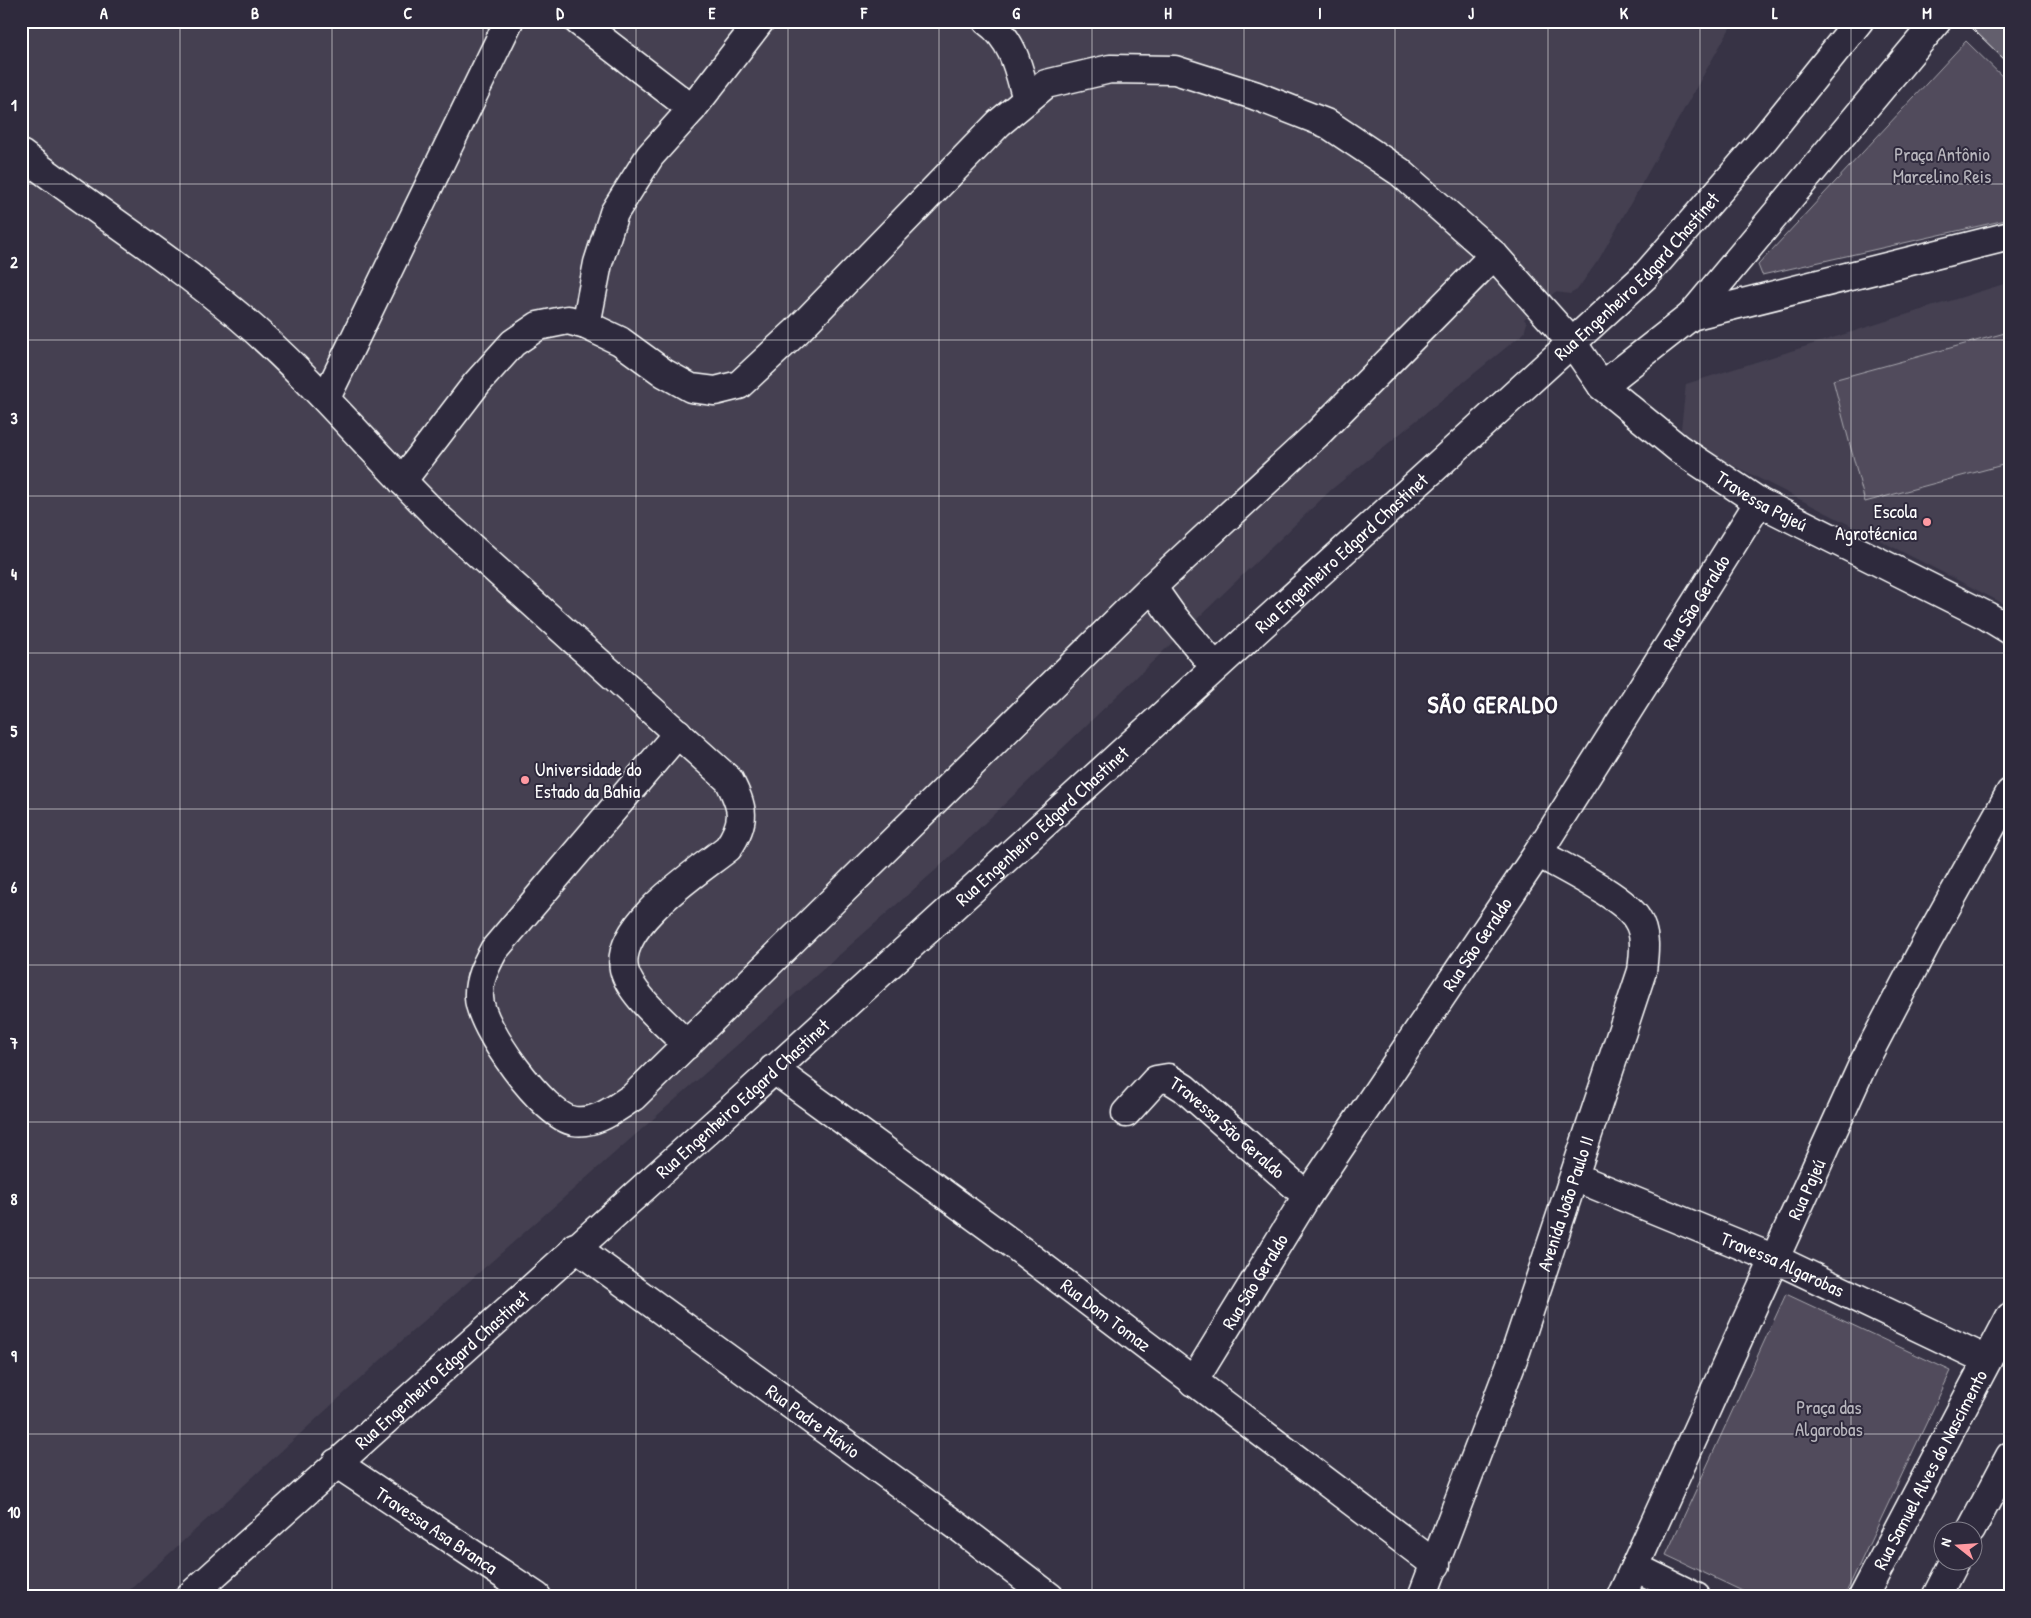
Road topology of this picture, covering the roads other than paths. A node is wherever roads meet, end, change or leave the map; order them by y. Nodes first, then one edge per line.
1 (509, 21) edge
2 (578, 21) edge
3 (760, 21) edge
4 (987, 21) edge
5 (1859, 21) edge
6 (1937, 21) edge
7 (1026, 100) junction
8 (692, 109) junction
9 (21, 154) edge
10 (2010, 236) edge
11 (1494, 255) junction
12 (1691, 316) junction
13 (586, 325) junction
14 (1573, 344) junction
15 (1602, 386) junction
16 (326, 398) junction
17 (402, 482) junction
18 (1759, 502) junction
19 (1152, 587) junction
20 (2010, 630) edge
21 (1215, 668) junction
22 (678, 732) junction
23 (2010, 793) edge
24 (1538, 853) junction
25 (687, 1045) junction
26 (773, 1069) junction
27 (1126, 1113) dead end
28 (1575, 1177) junction
29 (1307, 1196) junction
30 (575, 1247) junction
31 (1775, 1258) junction
32 (2010, 1317) edge
33 (1987, 1360) junction
34 (1193, 1382) junction
35 (2010, 1456) edge
36 (336, 1462) junction
37 (1975, 1520) edge
38 (1436, 1565) junction
39 (1635, 1567) junction
40 (1950, 1570) edge
41 (189, 1597) edge
42 (537, 1597) edge
43 (1050, 1597) edge
44 (1422, 1597) edge
45 (1621, 1597) edge
46 (1696, 1597) edge
47 (1863, 1597) edge
48 (1936, 1597) edge

1 - 16 street
2 - 8 street
3 - 8 street
4 - 7 street
5 - 14 street, Rua Engenheiro Edgard Chastinet
6 - 12 street
7 - 11 street, Travessa Pajeú
7 - 13 street, Travessa Pajeú
8 - 13 street
9 - 16 street
10 - 12 street
11 - 14 street, Travessa Pajeú
11 - 19 street
12 - 15 street
13 - 17 street, Travessa Pajeú
14 - 15 street, Travessa Pajeú
14 - 21 street, Rua Engenheiro Edgard Chastinet
15 - 18 street, Travessa Pajeú
16 - 17 street
17 - 22 street
18 - 20 street, Travessa Pajeú
18 - 24 street, Rua São Geraldo
19 - 21 street
19 - 25 street
21 - 26 street, Rua Engenheiro Edgard Chastinet
22 - 25 street
22 - 25 street
23 - 31 street, Rua Pajeú
24 - 28 street, Avenida João Paulo II
24 - 29 street, Rua São Geraldo
26 - 30 street, Rua Engenheiro Edgard Chastinet
26 - 34 street, Rua Dom Tomaz
27 - 29 street, Travessa São Geraldo
28 - 31 street, Travessa Algarobas
28 - 38 street, Avenida João Paulo II
29 - 34 street, Rua São Geraldo
30 - 36 street, Rua Engenheiro Edgard Chastinet
30 - 43 street, Rua Padre Flávio
31 - 33 street, Travessa Algarobas
31 - 39 street, Rua Pajeú
32 - 33 street, Rua Samuel Alves do Nascimento
33 - 47 street, Rua Samuel Alves do Nascimento
34 - 38 street, Rua Dom Tomaz
35 - 37 street
36 - 41 street, Rua Engenheiro Edgard Chastinet
36 - 42 street, Travessa Asa Branca
38 - 44 street, Avenida João Paulo II
39 - 45 street, Rua Pajeú
39 - 46 street
40 - 48 street

